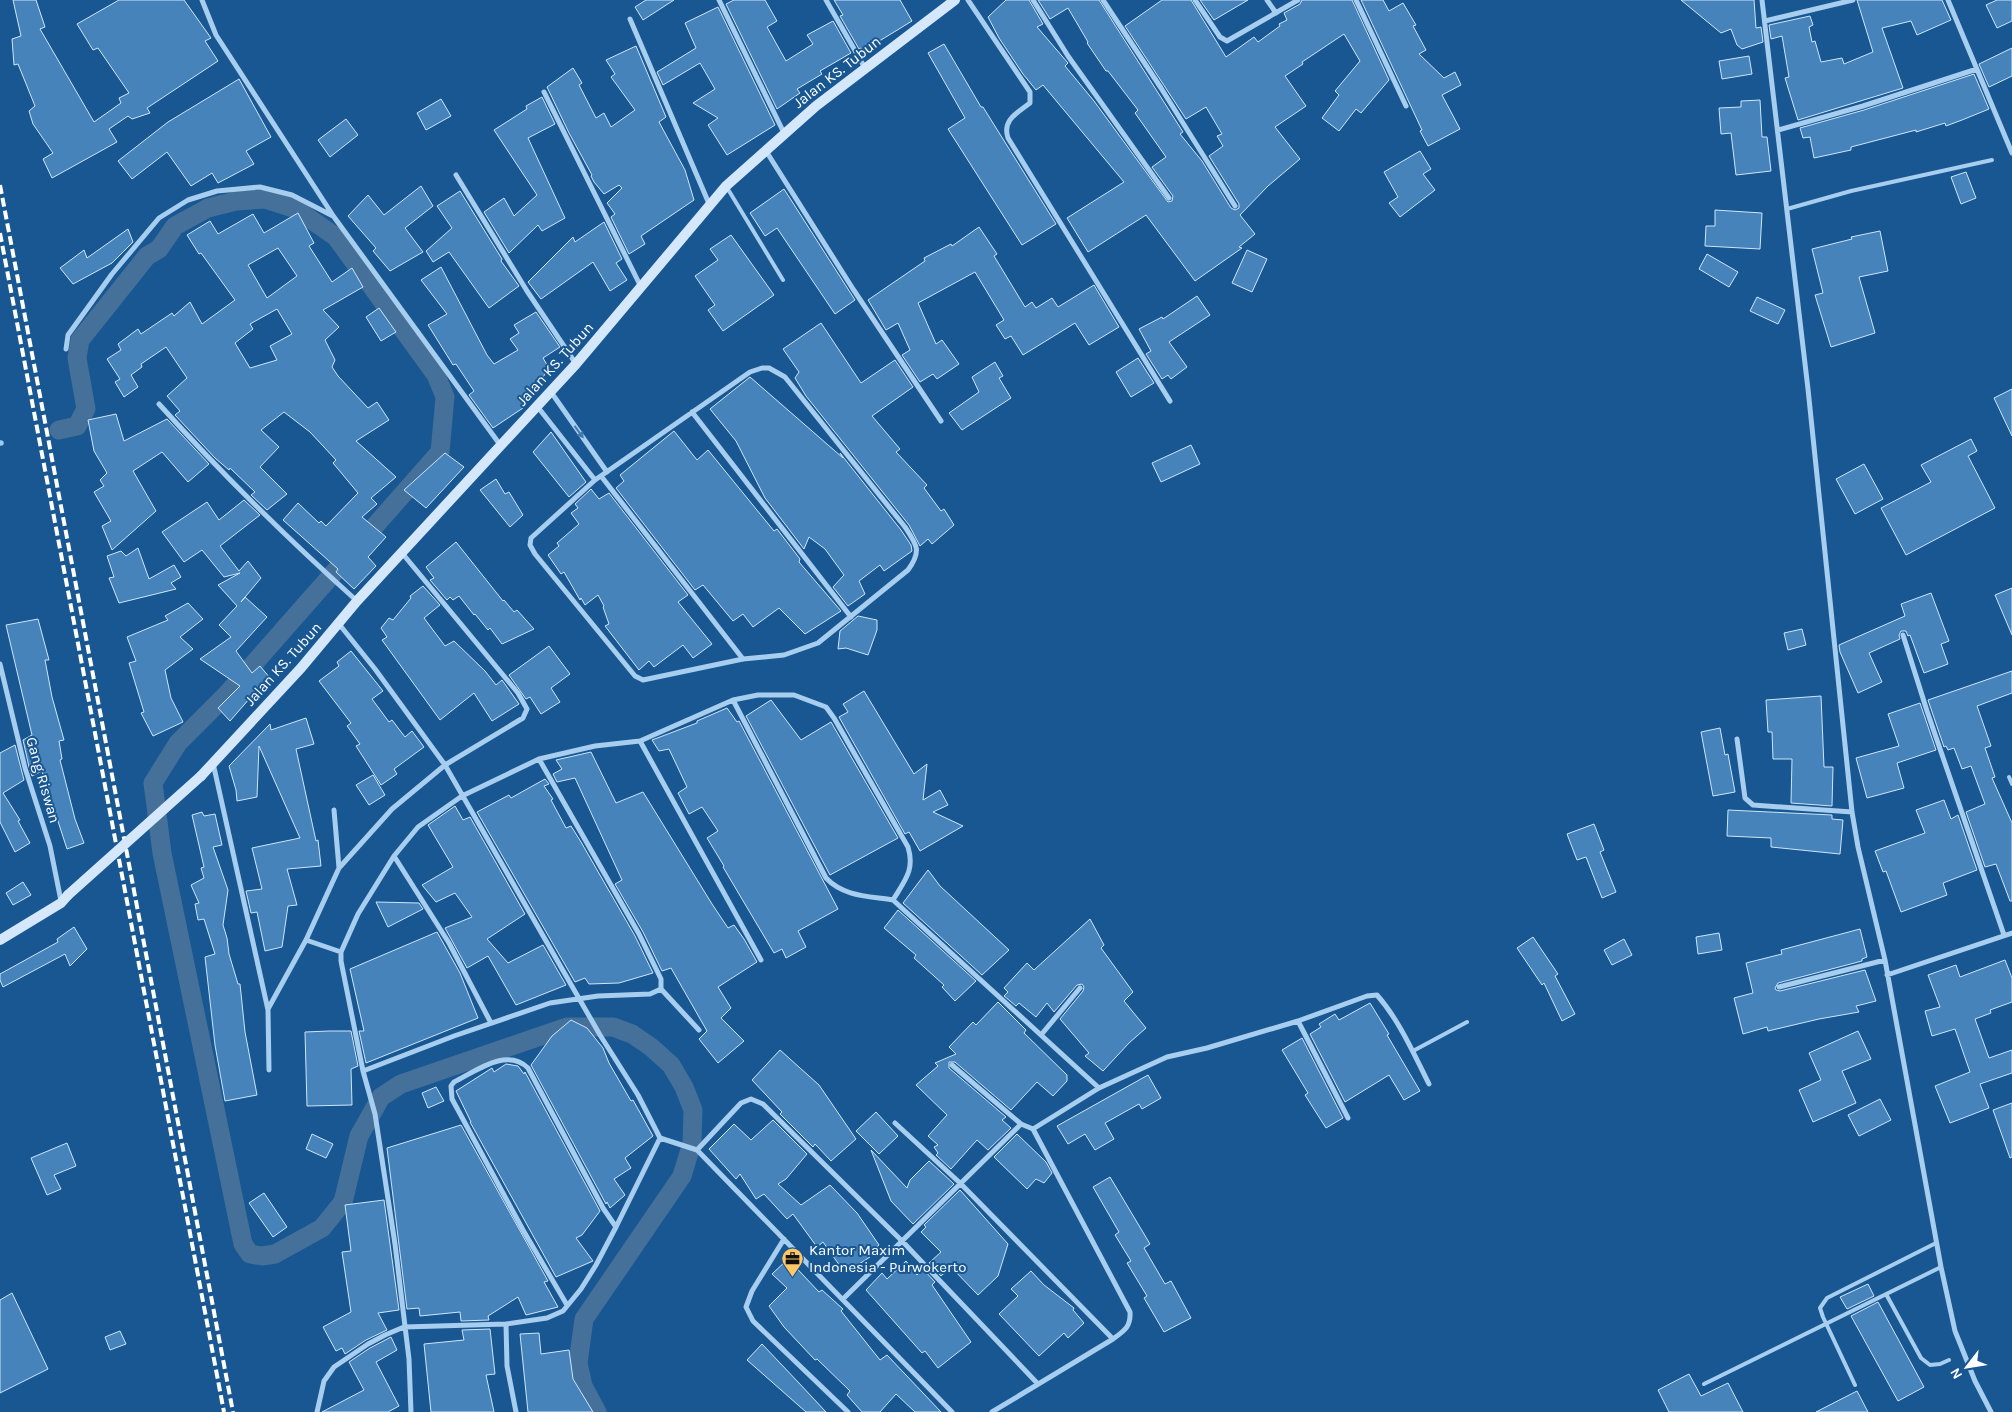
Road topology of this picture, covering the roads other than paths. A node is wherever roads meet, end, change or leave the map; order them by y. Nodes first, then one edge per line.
1 (202, 0) edge
2 (719, 0) edge
3 (826, 0) edge
4 (955, 0) edge
5 (968, 0) edge
6 (1032, 0) edge
7 (1102, 0) edge
8 (1195, 0) edge
9 (1267, 0) edge
10 (1298, 0) edge
11 (1356, 0) edge
12 (1762, 0) edge
13 (1853, 0) edge
14 (1948, 0) edge
15 (1276, 13) junction
16 (630, 19) dead end
17 (1765, 21) junction
18 (866, 68) junction
19 (1977, 69) junction
20 (544, 92) dead end
21 (1406, 106) dead end
22 (1778, 130) junction
23 (784, 133) junction
24 (765, 150) junction
25 (2012, 153) edge
26 (1992, 160) dead end
27 (456, 175) dead end
28 (726, 186) junction
29 (1169, 198) dead end
30 (710, 206) junction
31 (1235, 206) dead end
32 (1787, 209) junction
33 (334, 217) junction
34 (783, 280) dead end
35 (641, 287) junction
36 (66, 349) dead end
37 (576, 364) junction
38 (551, 392) junction
39 (1170, 401) dead end
40 (159, 404) dead end
41 (537, 406) junction
42 (692, 412) junction
43 (941, 421) dead end
44 (501, 446) junction
45 (607, 472) junction
46 (601, 476) junction
47 (595, 480) junction
48 (402, 553) junction
49 (357, 601) junction
50 (851, 617) junction
51 (339, 624) junction
52 (1903, 635) dead end
53 (743, 659) junction
54 (0, 664) edge
55 (734, 700) junction
56 (1737, 739) dead end
57 (640, 741) junction
58 (539, 758) junction
59 (213, 763) junction
60 (445, 765) junction
61 (2009, 777) dead end
62 (2012, 784) edge
63 (461, 795) junction
64 (334, 810) dead end
65 (1852, 812) junction
66 (394, 856) junction
67 (340, 868) junction
68 (894, 900) junction
69 (61, 903) junction
70 (2012, 932) edge
71 (2004, 935) junction
72 (0, 940) edge
73 (306, 940) junction
74 (341, 952) junction
75 (761, 960) dead end
76 (1885, 960) junction
77 (1887, 975) junction
78 (1780, 987) dead end
79 (1080, 988) dead end
80 (661, 989) junction
81 (579, 997) junction
82 (268, 1010) junction
83 (1298, 1022) junction
84 (1467, 1022) dead end
85 (490, 1023) junction
86 (699, 1030) dead end
87 (1041, 1035) junction
88 (1413, 1051) junction
89 (952, 1066) dead end
90 (269, 1070) dead end
91 (363, 1071) junction
92 (1429, 1084) dead end
93 (1099, 1088) junction
94 (1348, 1118) dead end
95 (895, 1123) dead end
96 (1021, 1124) junction
97 (1033, 1129) junction
98 (660, 1138) junction
99 (695, 1150) junction
100 (960, 1183) junction
101 (616, 1227) junction
102 (784, 1239) junction
103 (902, 1241) junction
104 (1936, 1243) junction
105 (1941, 1266) junction
106 (1886, 1294) junction
107 (843, 1299) junction
108 (567, 1305) junction
109 (506, 1324) junction
110 (1826, 1324) junction
111 (404, 1327) junction
112 (1113, 1339) junction
113 (1949, 1360) dead end
114 (1038, 1384) junction
115 (1704, 1384) dead end
116 (1855, 1385) dead end
117 (317, 1412) edge
118 (411, 1412) edge
119 (516, 1412) edge
120 (848, 1412) edge
121 (952, 1412) edge
122 (992, 1412) edge
123 (1991, 1412) edge

1 - 33 street
2 - 23 street
3 - 18 street
4 - 18 street, Jalan KS. Tubun
5 - 39 street
6 - 29 street
7 - 31 street
8 - 15 street
9 - 15 street
10 - 15 street
11 - 21 street
12 - 17 street
13 - 17 street
14 - 19 street
16 - 30 street
17 - 22 street
18 - 23 street, Jalan KS. Tubun
19 - 22 street
19 - 25 street
20 - 35 street
22 - 32 street
23 - 24 street, Jalan KS. Tubun
24 - 28 street, Jalan KS. Tubun
24 - 43 street
26 - 32 lane
27 - 37 street
28 - 30 street, Jalan KS. Tubun
28 - 34 lane
30 - 35 street, Jalan KS. Tubun
32 - 65 street
33 - 36 street
33 - 44 street
35 - 37 street, Jalan KS. Tubun
37 - 38 street, Jalan KS. Tubun
38 - 41 street, Jalan KS. Tubun
38 -> 45 street
40 - 49 street
41 - 44 street, Jalan KS. Tubun
41 - 47 street
42 - 45 street
42 - 50 street
42 - 50 street
44 - 48 street, Jalan KS. Tubun
45 - 46 street
46 - 47 street
46 - 53 street
47 - 53 street
48 - 49 street, Jalan KS. Tubun
48 - 60 street
49 - 51 street, Jalan KS. Tubun
50 - 53 street
51 - 59 street, Jalan KS. Tubun
51 - 60 street
52 - 71 street
54 - 69 street, Gang Riswan
55 - 57 street
55 - 68 street
55 - 68 street
56 - 65 street
57 - 58 street
57 - 75 street
58 - 63 street
58 - 80 street
59 - 69 street, Jalan KS. Tubun, bridge
59 - 82 street
60 - 63 street
60 - 67 street
61 - 62 lane
63 - 66 street
63 - 81 street
64 - 67 street
65 - 76 street
66 - 74 street
66 - 85 street
67 - 73 street
68 - 87 street
69 - 72 street, Jalan KS. Tubun
70 - 71 street
71 - 77 street
73 - 74 street
73 - 82 street
74 - 91 street
76 - 77 street
76 - 78 street
77 - 104 street
79 - 87 street
80 - 81 street
80 - 86 street
81 - 85 street
81 - 98 street
82 - 90 street
83 - 88 street
83 - 93 street
83 - 94 street
84 - 88 lane
85 - 91 street
87 - 93 street
88 - 92 street
89 - 96 street
91 - 111 street
93 - 97 street
95 - 100 street
96 - 97 street
96 - 100 street
97 - 112 street
98 - 99 street
98 - 101 street
99 - 102 street
99 - 103 street
100 - 103 street
100 - 112 street
101 - 108 street
101 - 108 street
102 - 107 street
102 - 120 street
103 - 107 street
103 - 114 street
104 - 105 street
104 - 110 lane
105 - 106 lane
105 - 123 street
106 - 110 lane
106 - 113 lane
107 - 121 street
108 - 109 street
109 - 111 street
109 - 119 street
110 - 115 lane
110 - 116 lane
111 - 117 street
111 - 118 street
112 - 114 street
114 - 122 street

